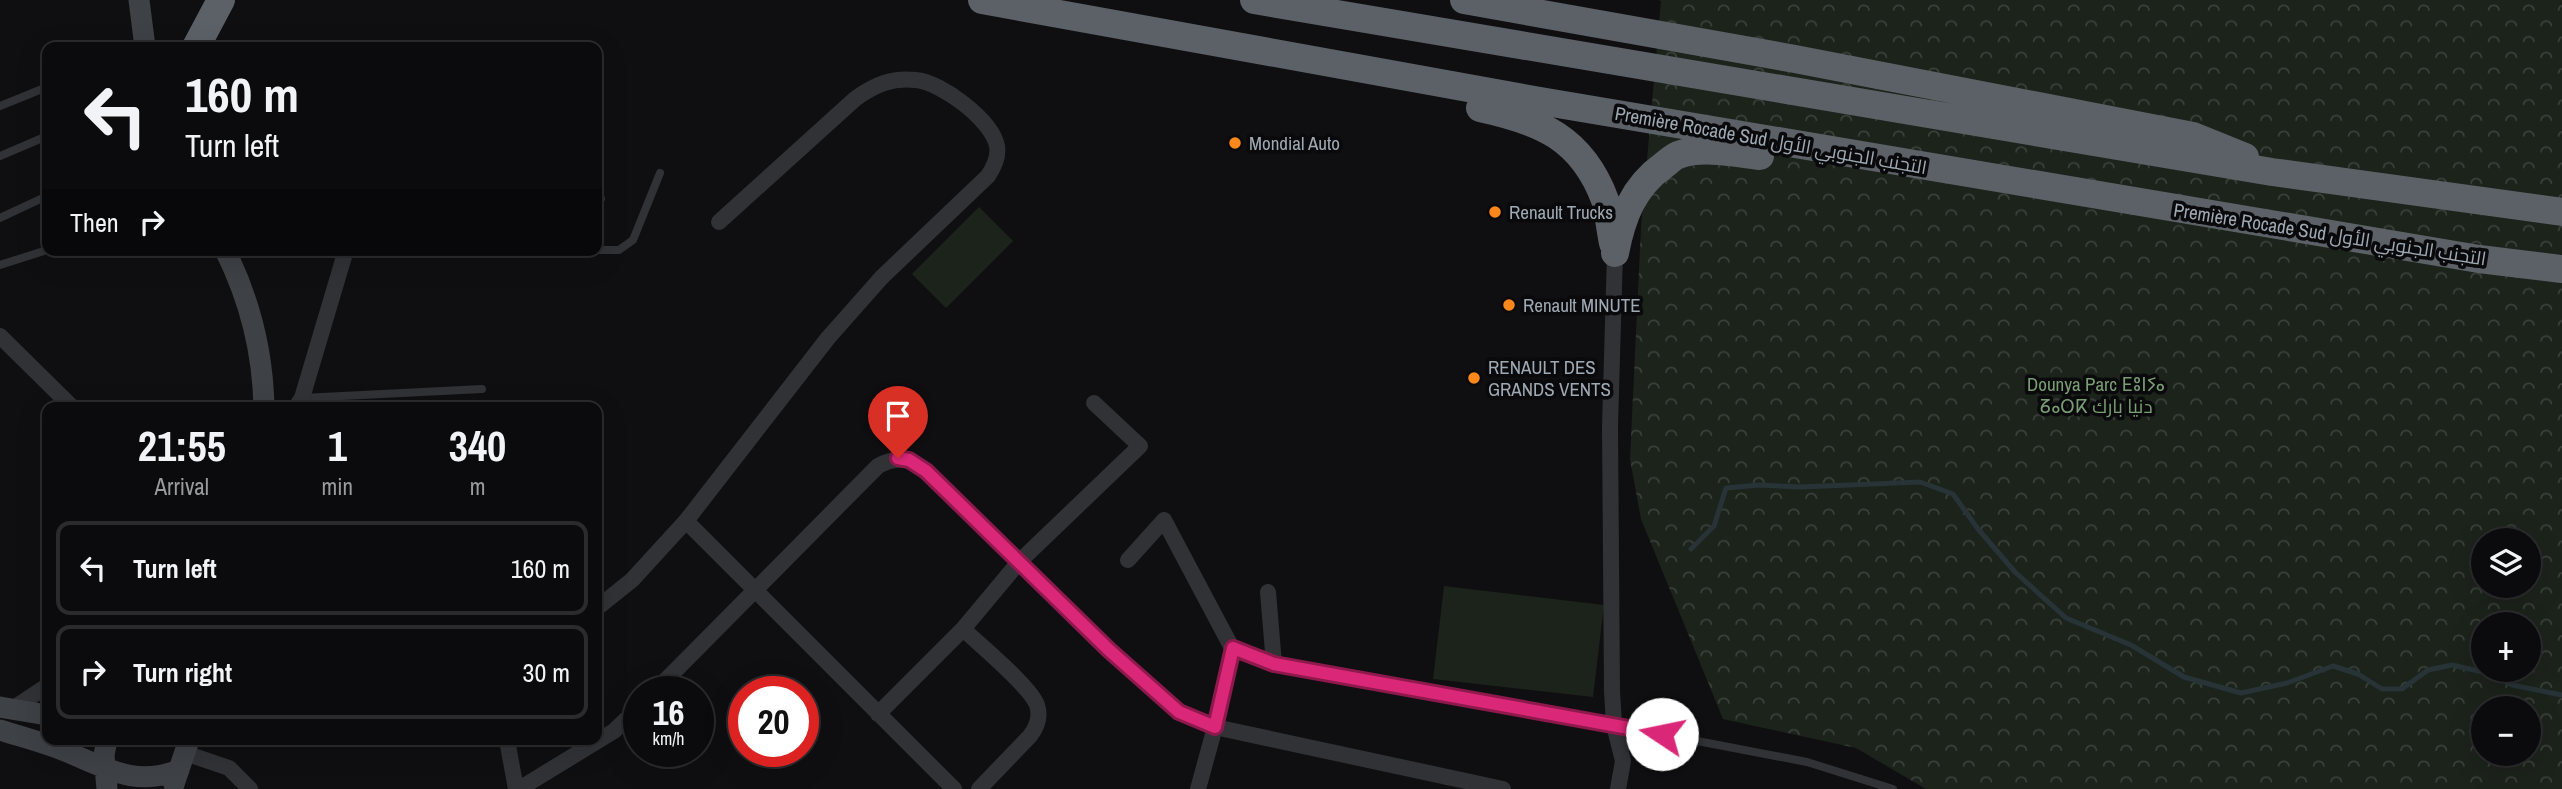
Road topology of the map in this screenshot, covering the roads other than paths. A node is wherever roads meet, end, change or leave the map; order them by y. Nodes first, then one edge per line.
1 (139, 0) edge
2 (220, 0) edge
3 (982, 0) edge
4 (1254, 0) edge
5 (1464, 0) edge
6 (1086, 20) junction
7 (144, 42) edge
8 (199, 42) edge
9 (42, 89) edge
10 (0, 106) edge
11 (42, 138) edge
12 (0, 156) edge
13 (2272, 172) junction
14 (660, 173) dead end
15 (42, 198) edge
16 (2562, 212) edge
17 (0, 218) edge
18 (719, 222) dead end
19 (2350, 238) junction
20 (602, 250) edge
21 (42, 252) edge
22 (1615, 253) junction
23 (228, 256) edge
24 (344, 256) edge
25 (0, 265) edge
26 (2562, 270) edge
27 (0, 336) edge
28 (482, 389) dead end
29 (68, 402) edge
30 (264, 402) edge
31 (299, 402) edge
32 (312, 402) edge
33 (1094, 403) dead end
34 (685, 521) junction
35 (1128, 560) dead end
36 (1019, 562) junction
37 (756, 591) junction
38 (1268, 592) dead end
39 (602, 604) edge
40 (963, 629) junction
41 (1233, 648) junction
42 (1274, 664) junction
43 (669, 676) edge
44 (42, 689) edge
45 (6, 708) edge
46 (42, 714) edge
47 (878, 714) junction
48 (623, 722) edge
49 (1614, 725) junction
50 (1215, 727) junction
51 (0, 730) edge
52 (602, 738) edge
53 (42, 743) edge
54 (48, 745) edge
55 (107, 745) edge
56 (508, 745) edge
57 (591, 745) edge
58 (181, 763) edge
59 (106, 779) edge
60 (250, 789) edge
61 (517, 789) edge
62 (954, 789) edge
63 (979, 789) edge
64 (1198, 789) edge
65 (1503, 789) edge
66 (1618, 789) edge
67 (1893, 789) edge

1 - 7 main road
2 - 8 highway
3 - 6 highway, Première Rocade Sud التجنب الجنوبي الأول
4 - 13 highway
5 - 13 highway
6 - 19 highway, Première Rocade Sud التجنب الجنوبي الأول
6 - 22 highway
9 - 10 lane
11 - 12 lane
13 - 16 highway
14 - 20 lane
15 - 17 lane
18 - 34 street
19 - 22 highway
19 - 26 highway, Première Rocade Sud التجنب الجنوبي الأول
21 - 25 lane
22 - 49 street
23 - 30 main road
24 - 31 street
27 - 29 street
28 - 32 lane
33 - 36 street
34 - 37 street
34 - 39 street
35 - 41 street
36 - 37 street
36 - 40 street
36 - 50 street
37 - 43 street
37 - 47 street
38 - 42 street
40 - 47 street
40 - 63 street
41 - 42 street
41 - 50 street
42 - 49 street
44 - 45 street
45 - 46 main road
47 - 62 street
48 - 52 street
49 - 66 street
49 - 67 lane
50 - 64 street
50 - 65 street
51 - 53 main road
54 - 59 main road
55 - 59 main road
56 - 61 street
57 - 61 street
58 - 59 main road
58 - 60 street

